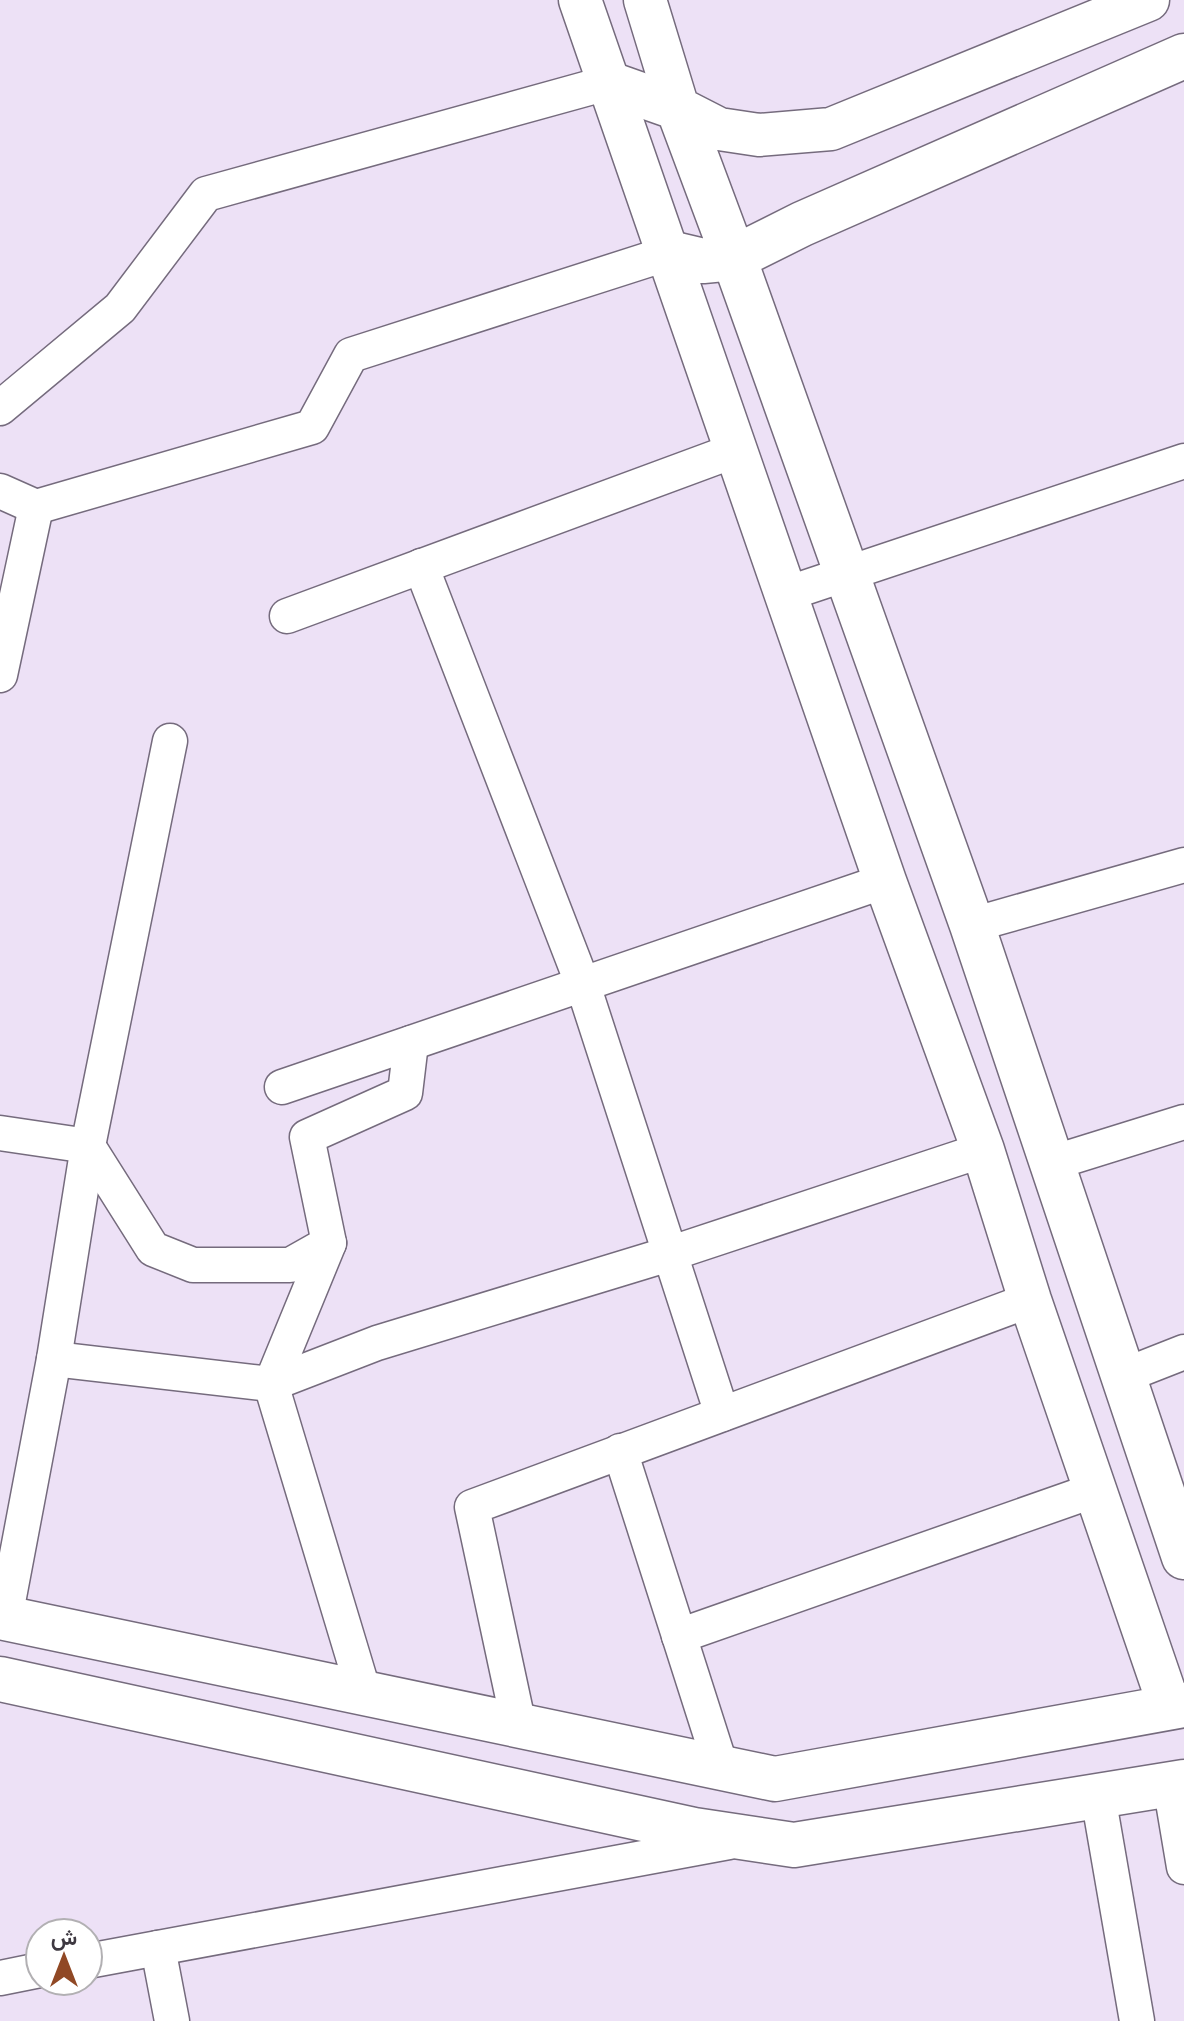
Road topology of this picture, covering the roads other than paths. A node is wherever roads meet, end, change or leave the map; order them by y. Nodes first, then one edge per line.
1 (580, 0) edge
2 (645, 0) edge
3 (1148, 0) edge
4 (1184, 56) edge
5 (607, 83) junction
6 (678, 108) junction
7 (669, 253) junction
8 (734, 258) junction
9 (0, 408) edge
10 (736, 450) junction
11 (1184, 461) edge
12 (0, 491) edge
13 (36, 507) junction
14 (421, 566) junction
15 (847, 575) junction
16 (786, 594) junction
17 (287, 616) dead end
18 (0, 675) edge
19 (170, 741) dead end
20 (1184, 865) edge
21 (885, 881) junction
22 (972, 925) junction
23 (583, 985) junction
24 (411, 1043) junction
25 (282, 1087) dead end
26 (1184, 1122) edge
27 (0, 1133) edge
28 (88, 1146) junction
29 (983, 1150) junction
30 (1052, 1163) junction
31 (329, 1243) junction
32 (669, 1254) junction
33 (1030, 1300) junction
34 (1184, 1352) edge
35 (54, 1359) junction
36 (1123, 1376) junction
37 (271, 1384) junction
38 (722, 1414) junction
39 (620, 1451) junction
40 (1095, 1490) junction
41 (1184, 1557) edge
42 (2, 1618) edge
43 (679, 1636) junction
44 (0, 1679) edge
45 (364, 1693) junction
46 (1177, 1706) edge
47 (519, 1726) junction
48 (721, 1767) junction
49 (1177, 1783) edge
50 (1098, 1796) junction
51 (749, 1838) junction
52 (1184, 1867) edge
53 (158, 1948) junction
54 (104, 1958) edge
55 (24, 1973) edge
56 (0, 1978) edge
57 (172, 2021) edge
58 (1137, 2021) edge

1 - 5 street
2 - 6 street
3 - 6 street
4 - 8 main road
5 - 6 main road
5 - 7 street
5 - 9 street
6 - 8 main road
7 - 8 main road
7 - 10 street
7 - 13 street
8 - 15 main road
10 - 14 street
10 - 16 street
11 - 15 street
12 - 13 street
13 - 18 street
14 - 17 street
14 - 23 street
15 - 16 street
15 - 22 main road
16 - 21 street
19 - 28 street
20 - 22 street
21 - 23 street
21 - 29 street
22 - 30 main road
23 - 24 street
23 - 32 street
24 - 25 street
24 - 31 street
26 - 30 street
27 - 28 street
28 - 31 street
28 - 35 street
29 - 32 street
29 - 33 street
30 - 36 main road
31 - 37 street
32 - 37 street
32 - 38 street
33 - 38 street
33 - 40 street
34 - 36 street
35 - 37 street
35 - 42 street
36 - 41 main road
37 - 45 street
38 - 39 street
39 - 43 street
39 - 47 street
40 - 43 street
40 - 46 street
42 - 45 main road
43 - 48 street
44 - 51 main road
45 - 47 main road
46 - 48 main road
47 - 48 main road
49 - 50 main road
49 - 52 street
50 - 51 main road
50 - 58 street
51 - 53 street
53 - 54 street
53 - 57 street
55 - 56 street

